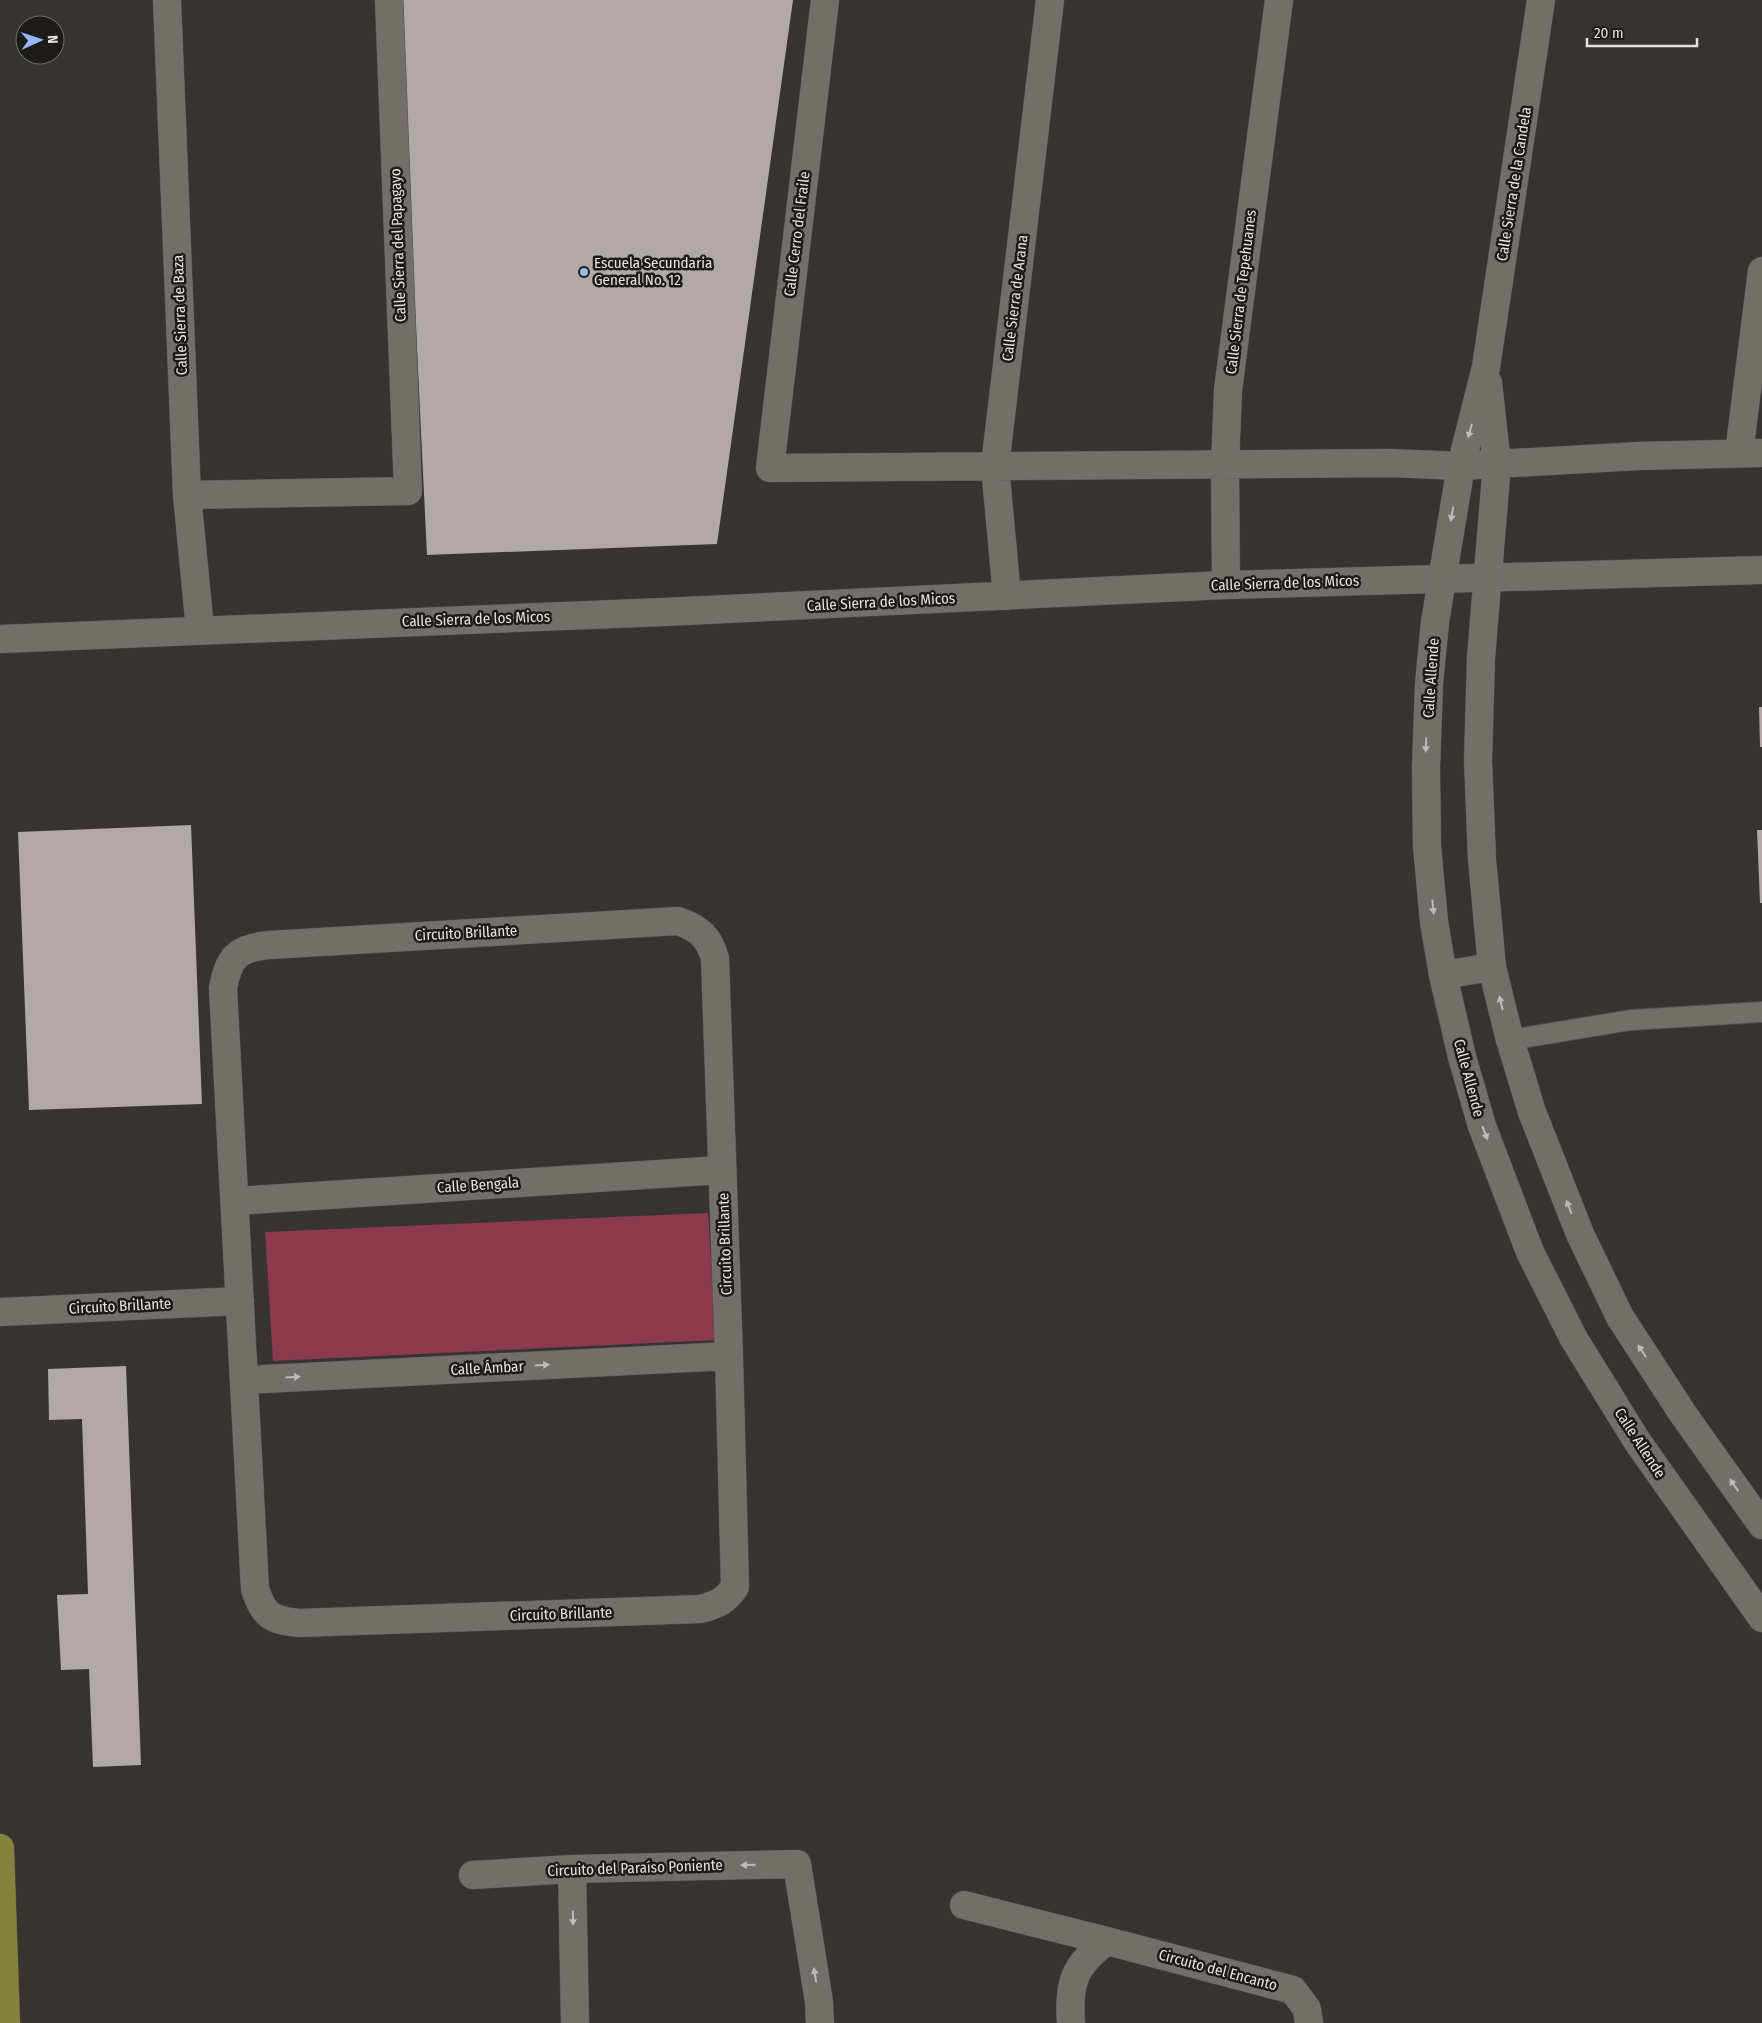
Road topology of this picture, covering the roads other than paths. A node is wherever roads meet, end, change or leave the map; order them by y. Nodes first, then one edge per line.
1 (167, 0) edge
2 (389, 0) edge
3 (825, 0) edge
4 (1050, 0) edge
5 (1279, 0) edge
6 (1541, 0) edge
7 (1762, 271) edge
8 (1486, 367) junction
9 (1751, 453) edge
10 (1497, 464) junction
11 (1225, 465) junction
12 (995, 466) junction
13 (1461, 466) junction
14 (187, 495) junction
15 (1762, 570) edge
16 (1489, 577) junction
17 (1442, 578) junction
18 (1226, 585) junction
19 (1007, 596) junction
20 (200, 629) junction
21 (0, 639) edge
22 (1492, 967) junction
23 (1443, 975) junction
24 (1762, 1012) edge
25 (1510, 1040) junction
26 (722, 1170) junction
27 (235, 1200) junction
28 (240, 1301) junction
29 (0, 1312) edge
30 (729, 1356) junction
31 (244, 1380) junction
32 (1762, 1525) edge
33 (1762, 1618) edge
34 (0, 1848) edge
35 (572, 1869) junction
36 (473, 1875) dead end
37 (964, 1905) dead end
38 (1107, 1941) junction
39 (6, 2023) edge
40 (575, 2023) edge
41 (820, 2023) edge
42 (1071, 2023) edge
43 (1309, 2023) edge

1 - 14 street, Calle Sierra de Baza
2 - 14 street, Calle Sierra del Papagayo
3 - 12 street, Calle Cerro del Fraile
4 - 12 street, Calle Sierra de Arana
5 - 11 street, Calle Sierra de Tepehuanes
6 - 8 street, Calle Sierra de la Candela
7 - 9 street
8 - 10 street, Calle Sierra de la Candela
8 -> 13 street, Calle Sierra de la Candela
9 - 10 street
10 - 13 street
10 - 16 street
11 - 12 street
11 - 13 street
11 - 18 street, Calle Sierra de Tepehuanes
12 - 19 street, Calle Sierra de Arana
13 -> 17 street, Calle Allende
14 - 20 street, Calle Sierra de Baza
15 - 16 street, Calle Sierra de los Micos
16 - 17 street, Calle Sierra de los Micos
16 - 22 street
17 - 18 street, Calle Sierra de los Micos
17 -> 23 street, Calle Allende
18 - 19 street, Calle Sierra de los Micos
19 - 20 street, Calle Sierra de los Micos
20 - 21 street, Calle Sierra de los Micos
22 - 23 street
25 -> 22 street
23 -> 33 street, Calle Allende
24 - 25 lane
32 -> 25 street
26 - 27 street, Calle Bengala
26 - 27 street, Circuito Brillante
26 - 30 street, Circuito Brillante
27 - 28 street, Circuito Brillante
28 - 29 street, Circuito Brillante
28 - 31 street, Circuito Brillante
31 -> 30 street, Calle Ámbar
30 - 31 street, Circuito Brillante
34 - 39 main road
35 - 36 street, Circuito del Paraíso Poniente
35 -> 40 street
41 -> 35 street, Circuito del Paraíso Poniente
37 - 38 street, Circuito del Encanto
38 - 42 street
38 - 43 street, Circuito del Encanto

